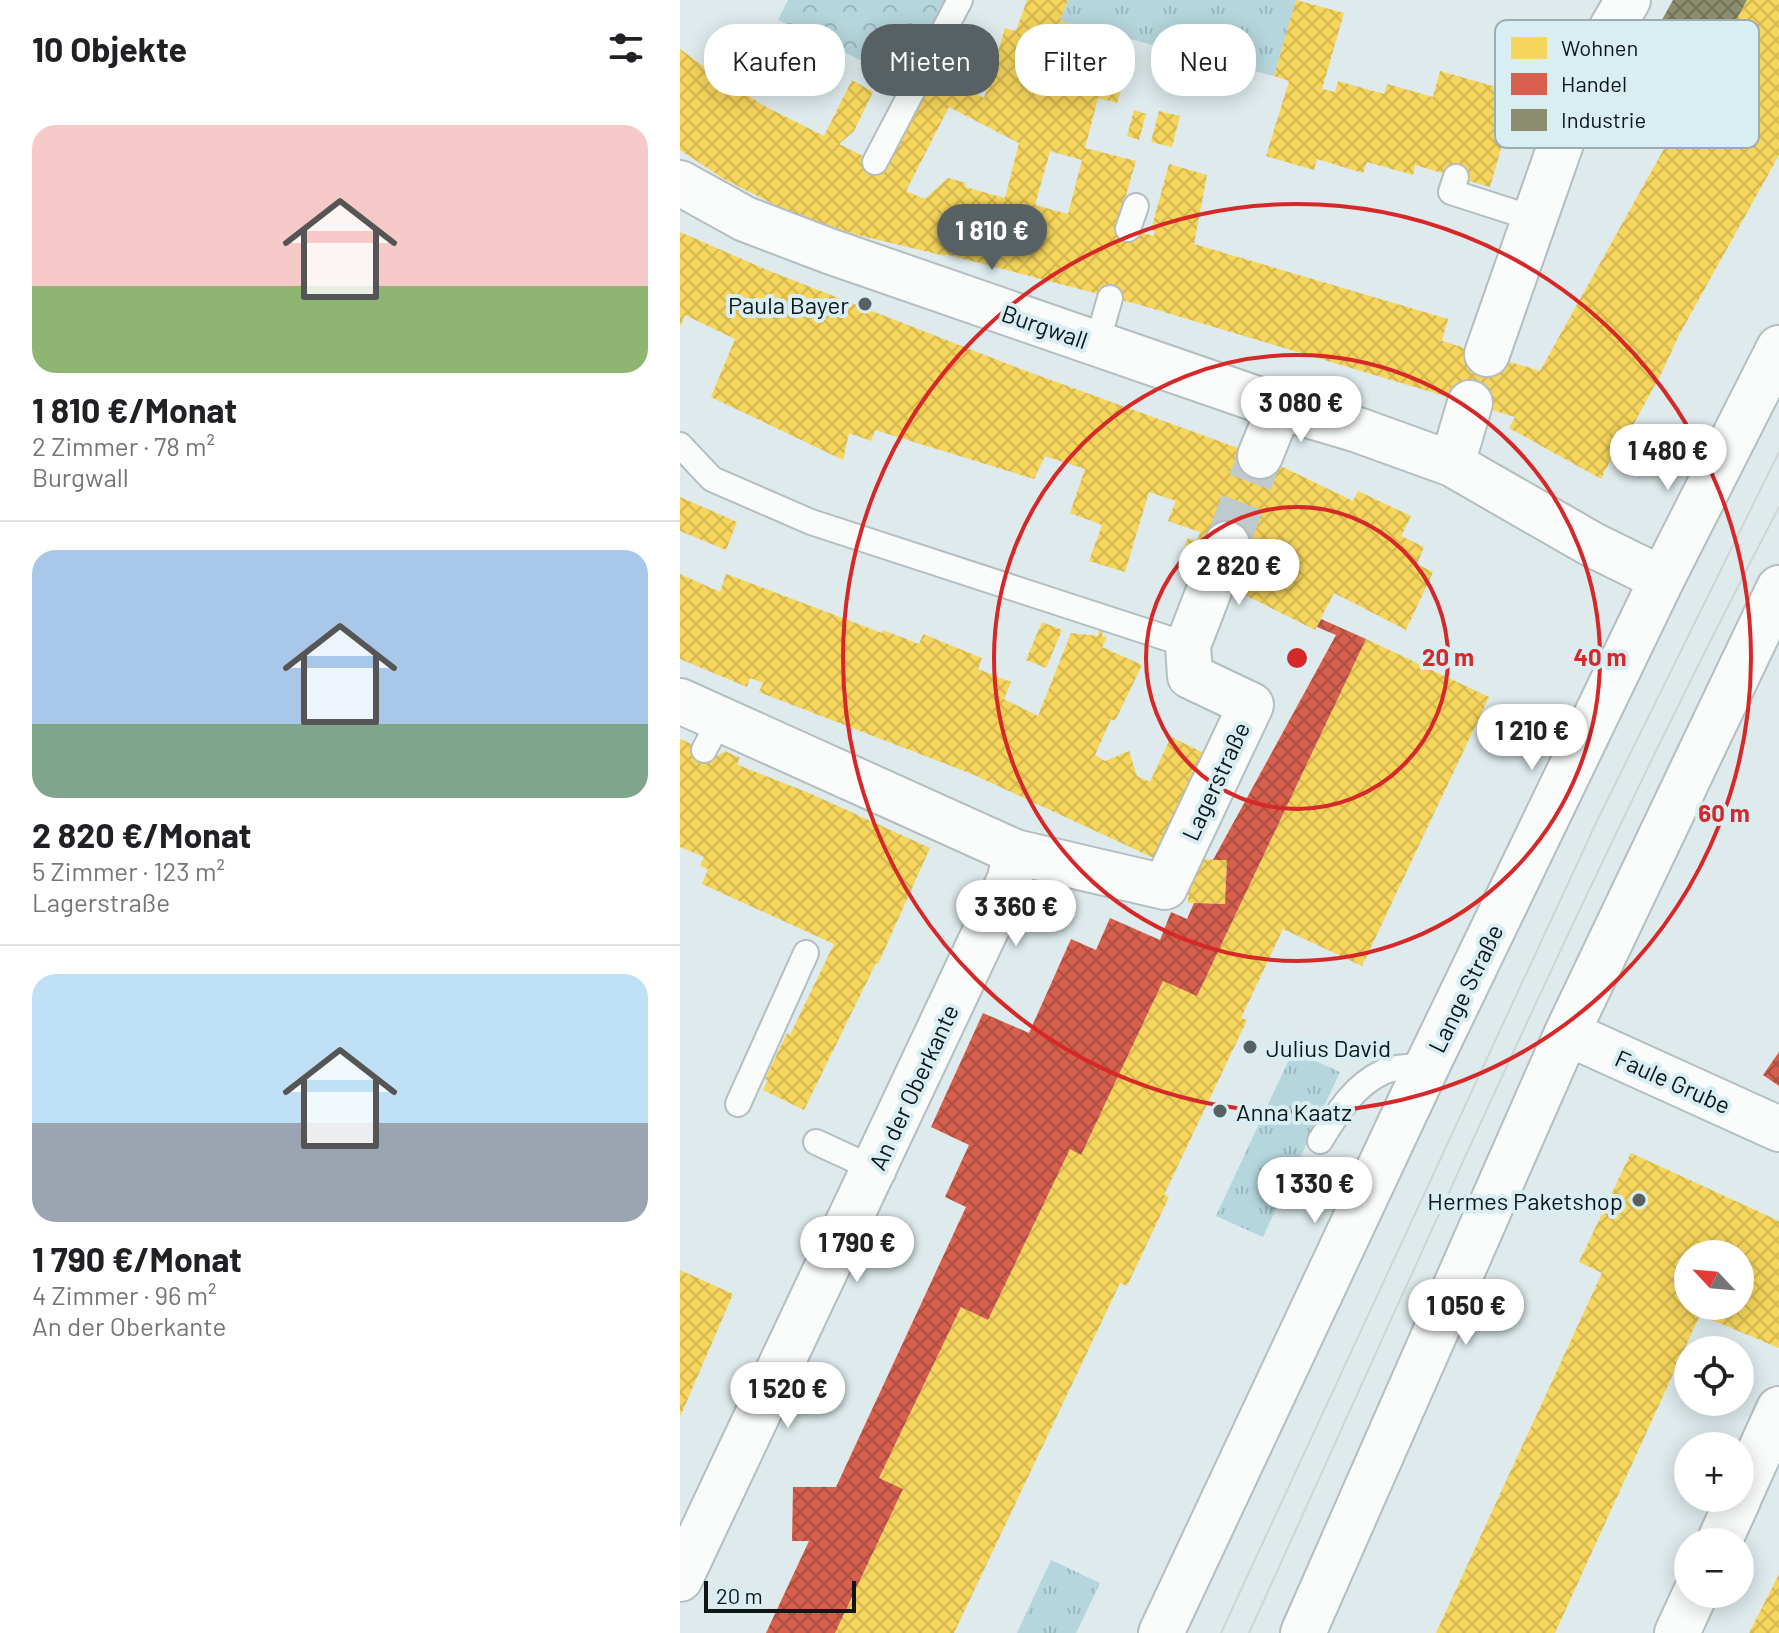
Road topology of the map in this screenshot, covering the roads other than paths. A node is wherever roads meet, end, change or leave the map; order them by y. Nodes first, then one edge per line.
1 (960, 0) edge
2 (1628, 0) edge
3 (1616, 20) edge
4 (1560, 148) edge
5 (875, 162) dead end
6 (1456, 177) dead end
7 (680, 183) edge
8 (1535, 219) junction
9 (1110, 298) dead end
10 (1097, 344) junction
11 (1779, 348) edge
12 (1487, 354) dead end
13 (1470, 403) dead end
14 (1280, 407) junction
15 (680, 445) edge
16 (1260, 456) tunnel mouth
17 (1452, 464) junction
18 (1227, 544) tunnel mouth
19 (1662, 579) junction
20 (1779, 588) edge
21 (1188, 645) junction
22 (680, 701) edge
23 (1015, 852) junction
24 (806, 953) dead end
25 (1567, 1033) junction
26 (1427, 1066) junction
27 (738, 1104) dead end
28 (1779, 1129) edge
29 (1320, 1141) dead end
30 (816, 1142) dead end
31 (883, 1173) junction
32 (1779, 1409) edge
33 (1754, 1479) edge
34 (695, 1507) edge
35 (680, 1579) edge
36 (1689, 1608) edge
37 (1161, 1633) edge
38 (1303, 1633) edge
39 (1677, 1633) edge

1 - 5 lane
2 - 3 street
4 - 8 street
6 - 8 lane
7 - 10 street, Burgwall
8 - 12 street
9 - 10 lane
10 - 14 street, Burgwall
11 - 19 street, Lange Straße
13 - 17 street
14 - 16 street
14 - 17 street, Burgwall
15 - 21 lane
17 - 19 street, Burgwall
18 - 21 street
19 - 26 street, Lange Straße
20 - 25 street
21 - 23 street, Lagerstraße
22 - 23 street, Lagerstraße
23 - 31 street, An der Oberkante
24 - 27 lane
25 - 28 street, Faule Grube
25 - 38 street
26 - 29 lane
26 - 37 street, Lange Straße
30 - 31 lane
31 - 34 street, An der Oberkante
32 - 33 street
34 - 35 street, An der Oberkante
36 - 39 street

